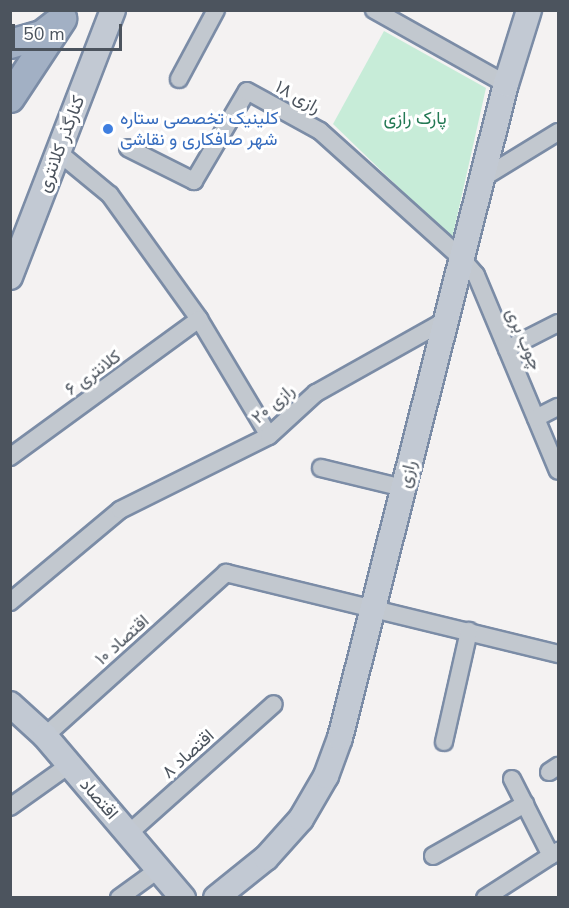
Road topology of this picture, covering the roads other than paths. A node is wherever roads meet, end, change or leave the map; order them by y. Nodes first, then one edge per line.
1 (113, 10) edge
2 (216, 10) edge
3 (529, 10) edge
4 (383, 13) edge
5 (64, 15) edge
6 (10, 44) edge
7 (178, 79) dead end
8 (506, 84) junction
9 (10, 98) edge
10 (558, 132) edge
11 (128, 148) dead end
12 (58, 152) junction
13 (483, 178) junction
14 (462, 259) junction
15 (10, 277) edge
16 (199, 319) junction
17 (446, 320) junction
18 (558, 323) edge
19 (507, 349) junction
20 (558, 407) edge
21 (536, 418) junction
22 (269, 436) junction
23 (10, 458) edge
24 (321, 468) dead end
25 (558, 471) edge
26 (403, 488) junction
27 (10, 602) edge
28 (373, 607) junction
29 (469, 632) junction
30 (558, 654) edge
31 (10, 704) edge
32 (274, 705) dead end
33 (45, 736) junction
34 (444, 742) dead end
35 (69, 765) junction
36 (512, 779) dead end
37 (525, 804) junction
38 (10, 807) edge
39 (128, 834) junction
40 (555, 854) edge
41 (432, 856) dead end
42 (159, 869) junction
43 (119, 897) edge
44 (183, 897) edge
45 (216, 897) edge
46 (484, 897) edge

1 - 12 main road, کنارگذر کلانتری
2 - 7 street
3 - 8 main road, رازی
4 - 8 street
5 - 6 highway
5 - 9 highway
8 - 13 main road, رازی
10 - 13 street
11 - 14 street, رازی ۱۸
12 - 15 main road, کنارگذر کلانتری
12 - 16 street
13 - 14 main road, رازی
14 - 17 main road, رازی
14 - 19 street, چوب بری
16 - 22 street
16 - 23 street, کلانتری ۶
17 - 22 street, رازی ۲۰
17 - 26 main road, رازی
18 - 19 street
19 - 21 street, چوب بری
20 - 21 street
21 - 25 street, چوب بری
22 - 27 street, رازی ۲۰
24 - 26 street
26 - 28 main road, رازی
28 - 29 street
28 - 33 street, ۱۰ اقتصاد
28 - 45 main road, رازی
29 - 30 street
29 - 34 street
31 - 33 main road, اقتصاد
32 - 39 street, ۸ اقتصاد
33 - 35 main road, اقتصاد
35 - 38 street
35 - 39 main road, اقتصاد
36 - 37 street
37 - 40 street
37 - 41 street
39 - 42 main road, اقتصاد
40 - 46 street
42 - 43 street
42 - 44 main road, اقتصاد

